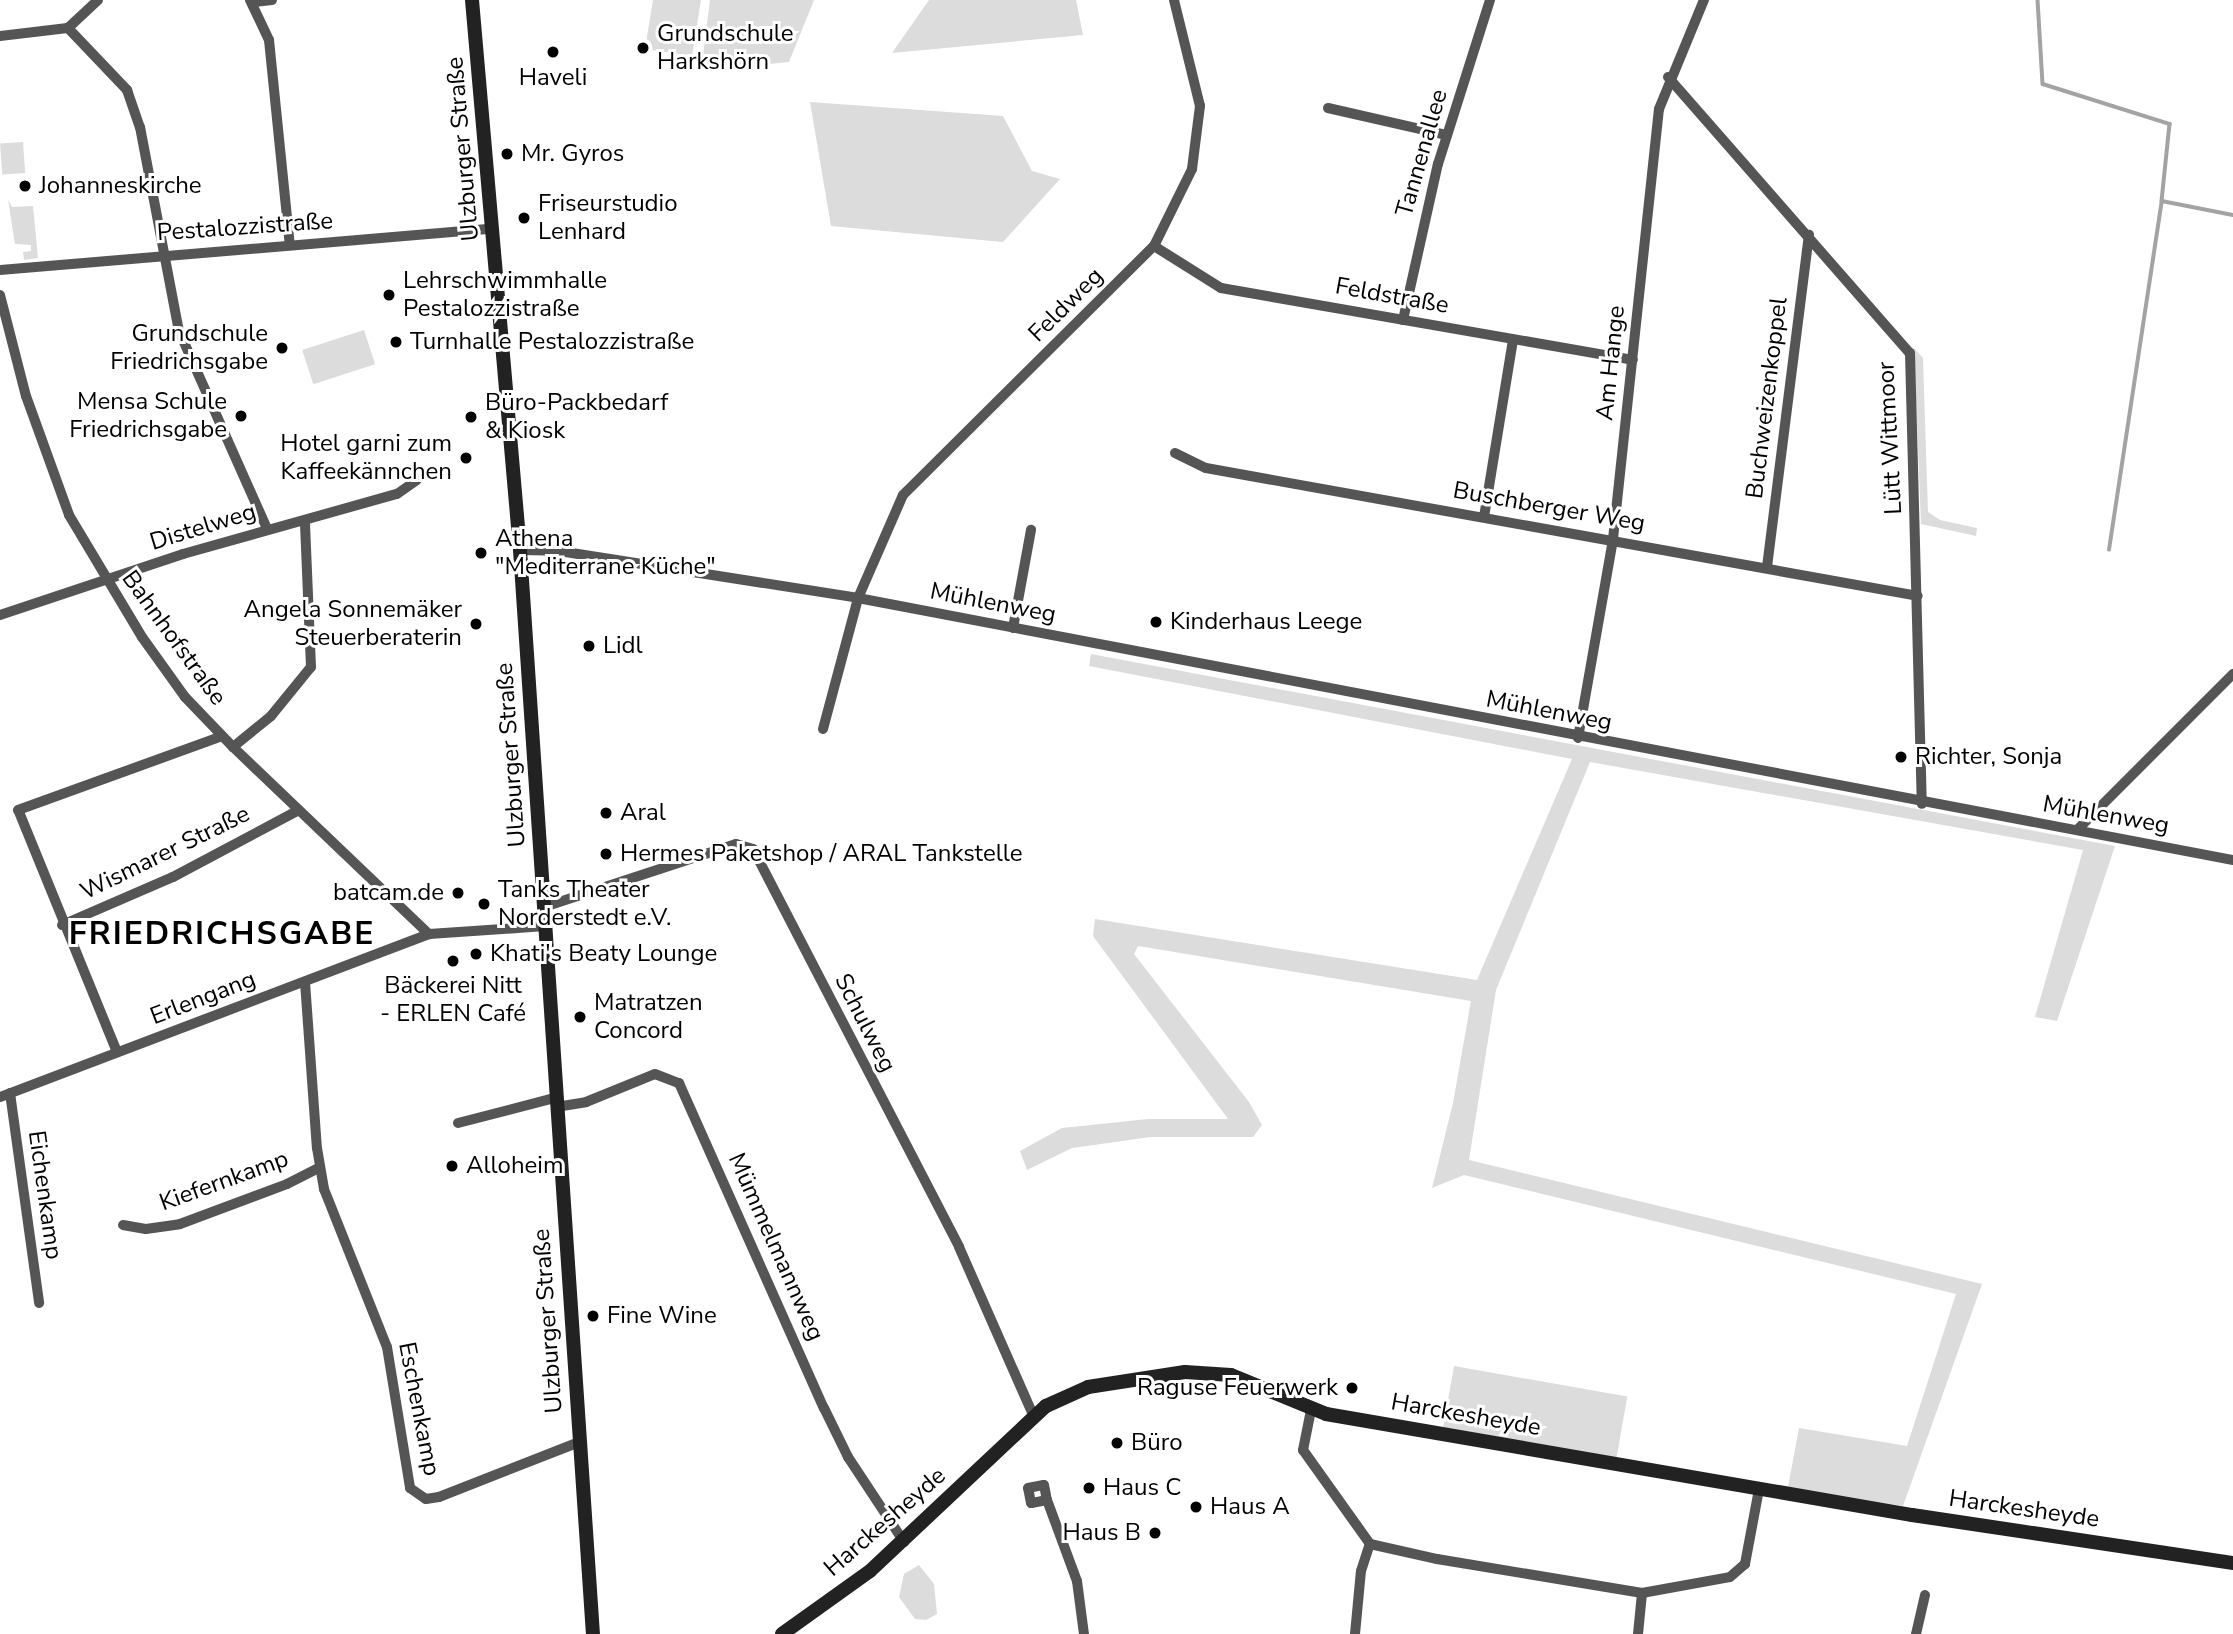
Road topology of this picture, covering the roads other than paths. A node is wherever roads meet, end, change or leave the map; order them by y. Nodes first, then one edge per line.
1 (98, 0) edge
2 (272, 0) edge
3 (472, 0) edge
4 (1174, 0) edge
5 (1490, 0) edge
6 (1704, 0) edge
7 (252, 1) edge
8 (68, 28) junction
9 (0, 36) edge
10 (1668, 77) junction
11 (1328, 108) dead end
12 (1447, 135) junction
13 (493, 229) junction
14 (1809, 235) junction
15 (290, 245) junction
16 (1154, 246) junction
17 (166, 253) junction
18 (0, 270) edge
19 (0, 295) edge
20 (1402, 320) junction
21 (1513, 339) junction
22 (1633, 360) junction
23 (1175, 453) dead end
24 (417, 480) dead end
25 (1484, 517) junction
26 (305, 521) junction
27 (267, 529) junction
28 (1031, 530) dead end
29 (1613, 539) junction
30 (520, 550) junction
31 (1767, 567) junction
32 (105, 580) junction
33 (1918, 596) junction
34 (858, 598) junction
35 (0, 614) edge
36 (1013, 628) junction
37 (2233, 674) edge
38 (823, 729) dead end
39 (222, 736) junction
40 (1578, 738) junction
41 (233, 747) junction
42 (1922, 804) junction
43 (297, 811) junction
44 (2077, 830) junction
45 (2233, 860) edge
46 (544, 906) junction
47 (62, 925) junction
48 (545, 926) junction
49 (429, 934) junction
50 (305, 982) junction
51 (117, 1052) junction
52 (5, 1095) edge
53 (555, 1102) junction
54 (458, 1123) dead end
55 (320, 1167) junction
56 (122, 1225) dead end
57 (38, 1303) dead end
58 (1311, 1410) junction
59 (1033, 1415) junction
60 (579, 1441) junction
61 (1759, 1489) junction
62 (1047, 1500) dead end
63 (904, 1542) junction
64 (1370, 1545) junction
65 (2233, 1563) edge
66 (1642, 1593) junction
67 (1926, 1595) dead end
68 (593, 1634) edge
69 (782, 1634) edge
70 (1084, 1634) edge
71 (1355, 1634) edge
72 (1638, 1634) edge
73 (1916, 1634) edge

1 - 8 street
2 - 7 street
3 - 13 main road, Ulzburger Straße
4 - 16 street, Feldweg
5 - 12 street, Tannenallee
6 - 10 street, Am Hange
7 - 15 street
8 - 9 street
8 - 17 street
10 - 14 street, Lütt Wittmoor
10 - 22 street, Am Hange
11 - 12 street
12 - 20 street, Tannenallee
13 - 15 street, Pestalozzistraße
13 - 30 main road, Ulzburger Straße
14 - 31 street, Buchweizenkoppel
14 - 33 street, Lütt Wittmoor
15 - 17 street, Pestalozzistraße
16 - 20 street, Feldstraße
16 - 34 street, Feldweg
17 - 18 street, Pestalozzistraße
17 - 27 street
19 - 32 street, Bahnhofstraße
20 - 21 street, Feldstraße
21 - 22 street, Feldstraße
21 - 25 street
22 - 29 street, Am Hange
23 - 25 street, Buschberger Weg
24 - 26 street, Distelweg
25 - 29 street, Buschberger Weg
26 - 27 street, Distelweg
26 - 41 street
27 - 32 street, Distelweg
28 - 36 street
29 - 31 street, Buschberger Weg
29 - 40 street, Am Hange
30 - 34 street, Mühlenweg
30 - 46 main road, Ulzburger Straße
31 - 33 street, Buschberger Weg
32 - 35 street, Distelweg
32 - 39 street, Bahnhofstraße
33 - 42 street, Lütt Wittmoor
34 - 36 street, Mühlenweg
34 - 38 street
36 - 40 street, Mühlenweg
37 - 44 street
39 - 41 street, Bahnhofstraße
39 - 47 street
40 - 42 street, Mühlenweg
41 - 43 street, Bahnhofstraße
42 - 44 street, Mühlenweg
43 - 47 street, Wismarer Straße
43 - 49 street, Bahnhofstraße
44 - 45 street, Mühlenweg
46 - 48 main road, Ulzburger Straße
46 - 59 street, Schulweg
47 - 51 street, Wismarer Straße
48 - 49 street, Erlengang
48 - 53 main road, Ulzburger Straße
49 - 50 street, Erlengang
50 - 51 street, Erlengang
50 - 55 street, Kiefernkamp
51 - 52 street, Erlengang
52 - 57 street, Eichenkamp
53 - 54 street, Mümmelmannweg
53 - 60 main road, Ulzburger Straße
53 - 63 street, Mümmelmannweg
55 - 56 street, Kiefernkamp
55 - 60 street, Eschenkamp
58 - 59 main road, Harckesheyde
58 - 61 main road, Harckesheyde
58 - 64 street
59 - 63 main road, Harckesheyde
60 - 68 main road, Ulzburger Straße
61 - 65 main road, Harckesheyde
61 - 66 street
62 - 70 street
63 - 69 main road, Harckesheyde
64 - 66 street
64 - 71 street
66 - 72 street
67 - 73 street

